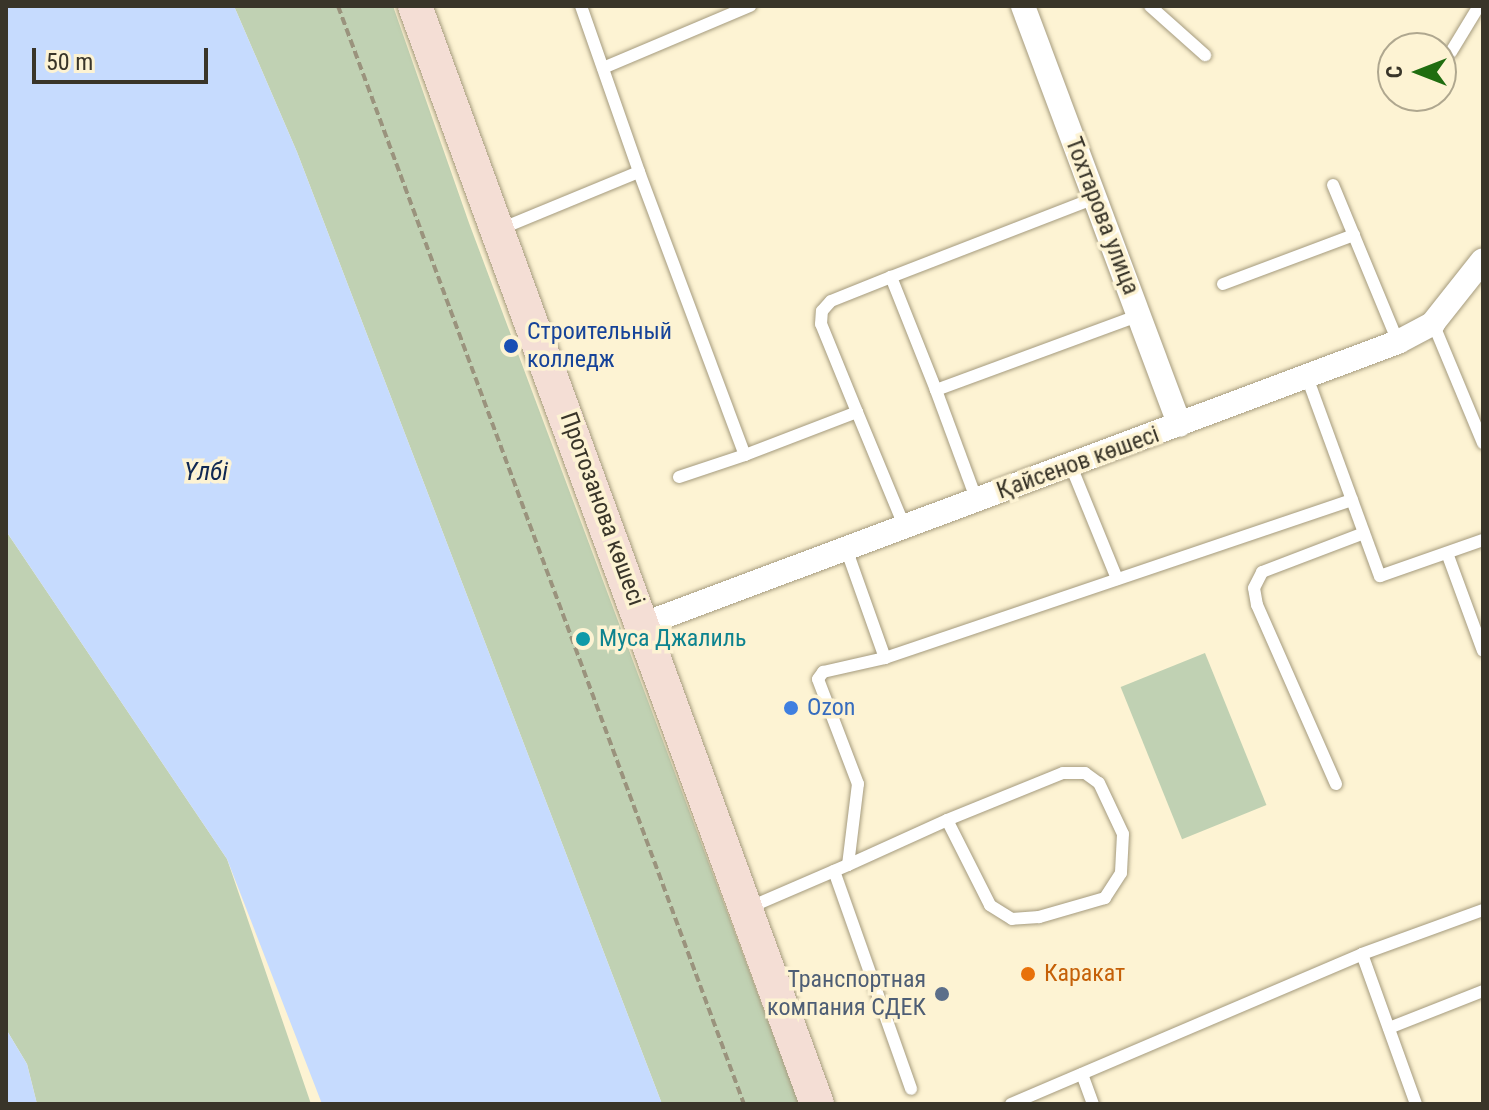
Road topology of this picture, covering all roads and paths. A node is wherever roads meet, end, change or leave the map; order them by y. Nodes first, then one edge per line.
1 (338, 6) edge
2 (415, 6) edge
3 (581, 6) edge
4 (750, 6) edge
5 (1023, 6) edge
6 (1150, 6) edge
7 (1479, 6) edge
8 (1457, 42) edge
9 (1205, 55) dead end
10 (603, 68) junction
11 (639, 172) junction
12 (1333, 185) dead end
13 (1095, 198) junction
14 (498, 230) junction
15 (1354, 235) junction
16 (1483, 260) edge
17 (891, 277) junction
18 (1223, 284) dead end
19 (1140, 315) junction
20 (1433, 323) junction
21 (1398, 342) junction
22 (1307, 377) junction
23 (936, 390) junction
24 (857, 412) junction
25 (1180, 425) junction
26 (1483, 443) edge
27 (745, 455) junction
28 (1071, 466) junction
29 (679, 477) dead end
30 (1352, 500) junction
31 (977, 501) junction
32 (905, 528) junction
33 (1364, 533) junction
34 (1483, 540) edge
35 (847, 551) junction
36 (1447, 553) junction
37 (1117, 579) junction
38 (644, 624) junction
39 (1483, 651) edge
40 (885, 658) junction
41 (1336, 784) dead end
42 (947, 820) junction
43 (848, 865) junction
44 (834, 871) junction
45 (745, 909) junction
46 (1483, 910) edge
47 (1362, 954) junction
48 (1483, 991) edge
49 (1389, 1028) junction
50 (1082, 1074) junction
51 (911, 1089) dead end
52 (744, 1104) edge
53 (817, 1104) edge
54 (1011, 1104) edge
55 (1093, 1104) edge
56 (1416, 1104) edge

1 - 52 path
2 - 14 main road, Протозанова көшесі
3 - 10 lane
4 - 10 lane
5 - 13 street, Тохтарова улица
6 - 9 lane
7 - 8 lane
10 - 11 lane
11 - 14 lane
11 - 27 lane
12 - 15 lane
13 - 17 lane
13 - 19 street, Тохтарова улица
14 - 38 main road, Протозанова көшесі
15 - 18 lane
15 - 21 lane
16 - 20 street, Қайсенов көшесі
17 - 23 lane
17 - 24 lane
19 - 23 lane
19 - 25 street, Тохтарова улица
20 - 21 street, Қайсенов көшесі
20 - 26 lane
21 - 22 street, Қайсенов көшесі
22 - 25 street, Қайсенов көшесі
22 - 30 lane
23 - 31 lane
24 - 27 lane
24 - 32 lane
25 - 28 street, Қайсенов көшесі
27 - 29 lane
28 - 31 street, Қайсенов көшесі
28 - 37 lane
30 - 33 lane
30 - 37 lane
31 - 32 street, Қайсенов көшесі
32 - 35 street, Қайсенов көшесі
33 - 36 lane
33 - 41 lane
34 - 36 lane
35 - 38 street, Қайсенов көшесі
35 - 40 lane
36 - 39 lane
37 - 40 lane
38 - 45 main road, Протозанова көшесі
40 - 43 lane
42 - 42 lane
42 - 43 lane
43 - 44 lane
44 - 45 lane
44 - 51 lane
45 - 53 main road, Протозанова көшесі
46 - 47 lane
47 - 49 lane
47 - 50 lane
48 - 49 lane
49 - 56 lane
50 - 54 lane
50 - 55 lane

